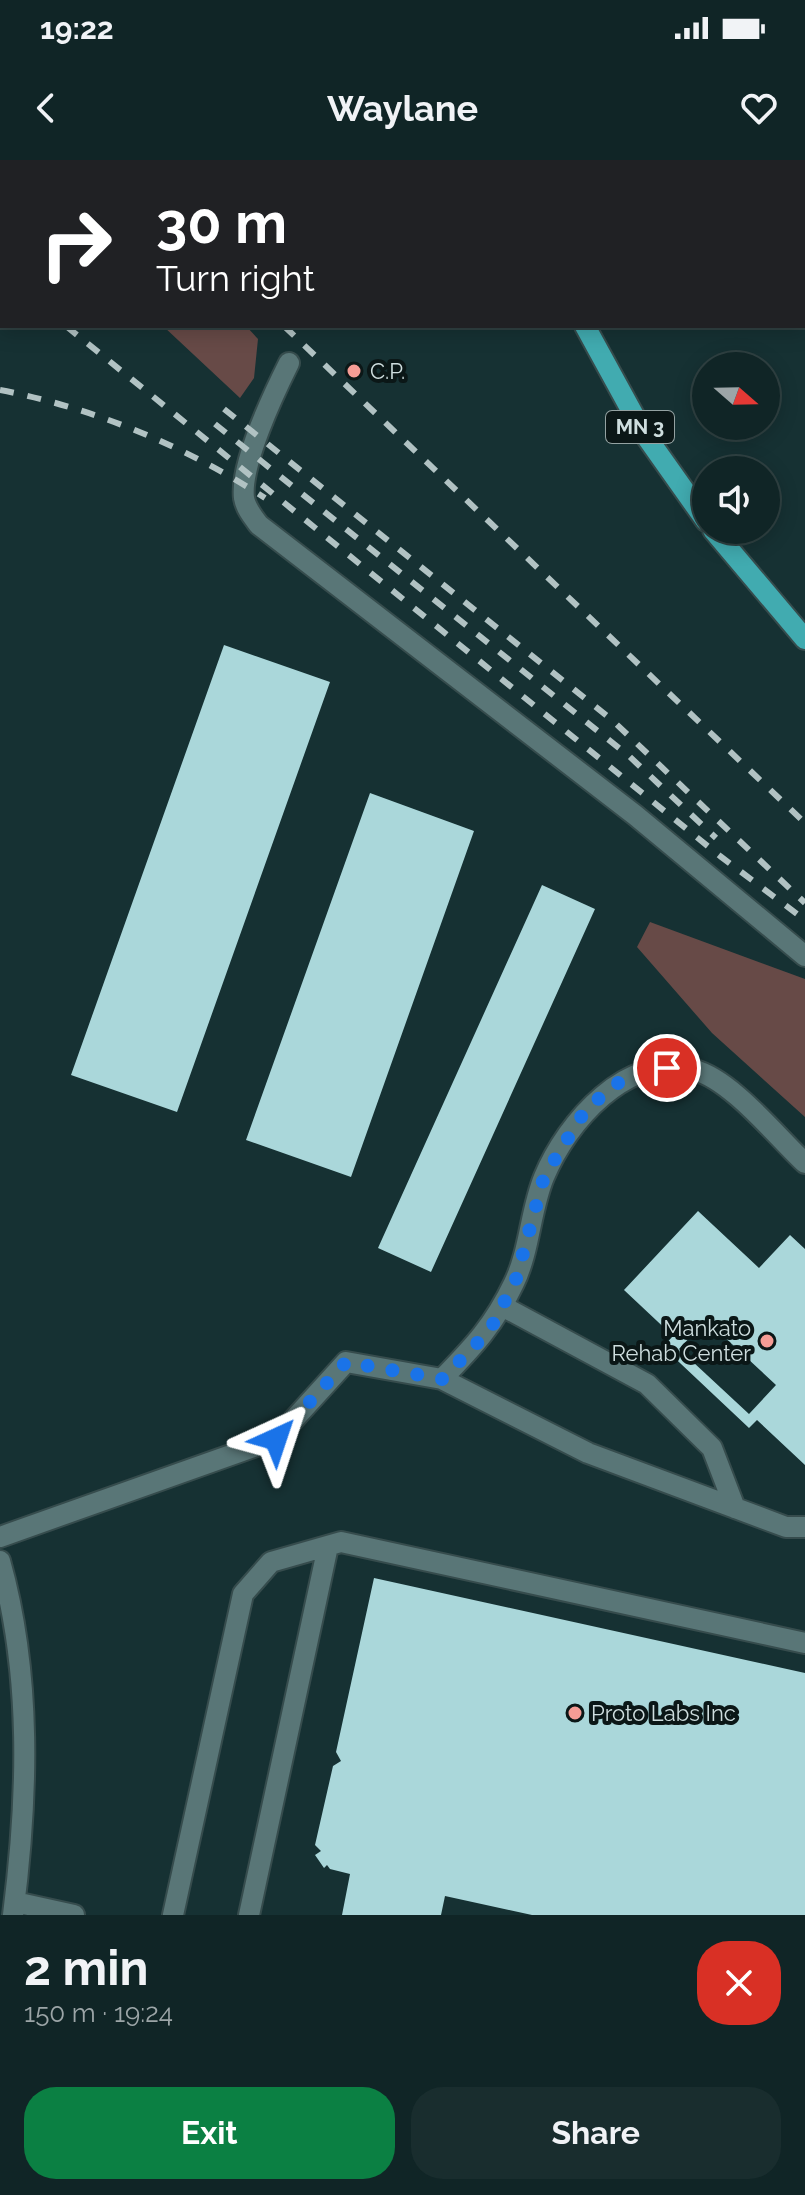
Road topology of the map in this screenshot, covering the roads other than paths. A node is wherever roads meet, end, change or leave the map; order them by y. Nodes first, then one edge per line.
1 (586, 328) edge
2 (289, 363) dead end
3 (692, 501) edge
4 (725, 544) edge
5 (805, 639) edge
6 (805, 956) edge
7 (805, 1163) edge
8 (502, 1306) junction
9 (442, 1379) junction
10 (735, 1508) junction
11 (805, 1527) edge
12 (0, 1537) edge
13 (328, 1546) junction
14 (0, 1561) edge
15 (805, 1643) edge
16 (14, 1909) edge
17 (74, 1915) edge
18 (173, 1915) edge
19 (249, 1915) edge

1 - 3 main road, MN 3
2 - 6 street
4 - 5 main road
7 - 8 street
8 - 9 street
8 - 10 street
9 - 10 street
9 - 12 street
10 - 11 street
13 - 15 street
13 - 18 street
13 - 19 street
14 - 16 street
16 - 17 street

